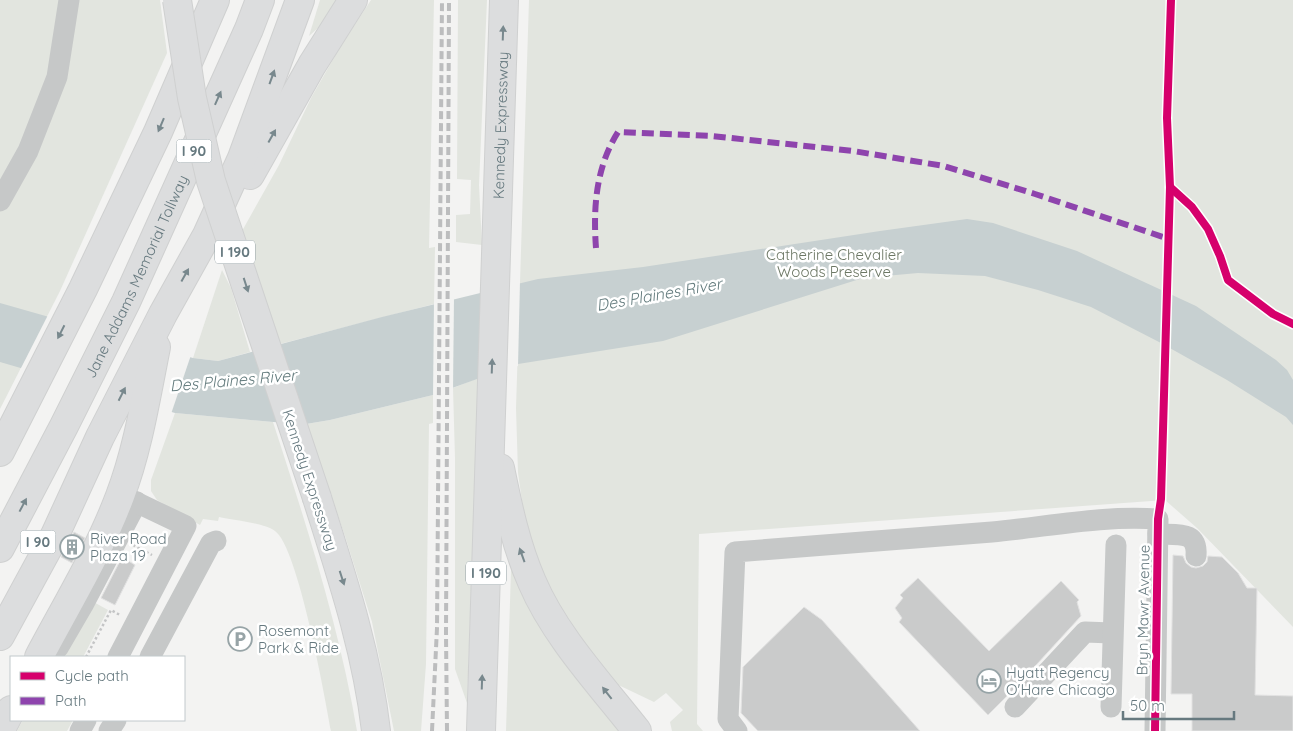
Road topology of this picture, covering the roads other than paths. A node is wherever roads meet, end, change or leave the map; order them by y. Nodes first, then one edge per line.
1 (69, 0) edge
2 (177, 0) edge
3 (215, 0) edge
4 (260, 0) edge
5 (300, 0) edge
6 (353, 0) edge
7 (504, 0) edge
8 (0, 200) edge
9 (207, 235) junction
10 (163, 314) junction
11 (491, 414) junction
12 (0, 452) edge
13 (81, 476) junction
14 (129, 498) junction
15 (1152, 523) junction
16 (216, 541) dead end
17 (1116, 545) dead end
18 (0, 548) edge
19 (1196, 556) dead end
20 (0, 612) edge
21 (1112, 632) junction
22 (0, 636) edge
23 (40, 656) edge
24 (54, 656) edge
25 (119, 656) edge
26 (151, 656) edge
27 (1015, 707) dead end
28 (1111, 707) dead end
29 (10, 712) edge
30 (11, 721) edge
31 (1, 731) edge
32 (376, 731) edge
33 (481, 731) edge
34 (637, 731) edge
35 (737, 731) edge
36 (1155, 731) edge

1 - 8 street
2 -> 32 highway, Kennedy Expressway / I 190, bridge
3 -> 12 highway, I 90
18 -> 4 highway, Jane Addams Memorial Tollway / I 90
9 -> 5 highway, I 90
9 -> 6 highway
11 -> 7 highway, Kennedy Expressway / I 190
10 -> 9 highway, I 90
13 -> 10 highway, I 90
10 - 14 highway, I 90
33 -> 11 highway, Kennedy Expressway / I 190
34 -> 11 highway
13 - 20 highway, I 90
13 - 22 highway, I 90
14 - 23 highway, I 90
14 - 24 street
14 - 25 street
15 - 19 street
15 - 35 street
15 - 36 street, Bryn Mawr Avenue
16 - 26 street
17 - 21 street
21 - 27 street
21 - 28 street
29 - 31 highway
30 - 31 street

